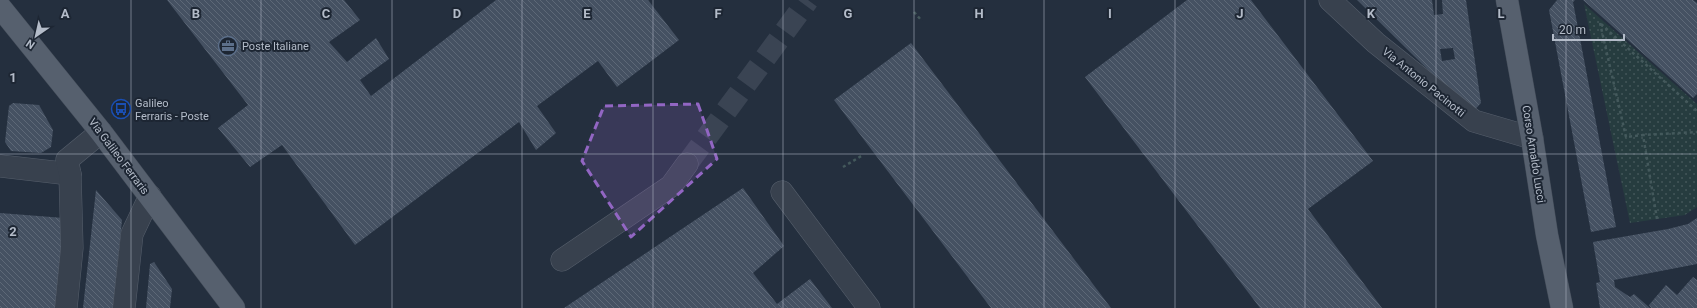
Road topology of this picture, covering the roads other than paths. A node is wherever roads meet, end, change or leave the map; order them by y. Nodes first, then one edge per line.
1 (1330, 0) edge
2 (1507, 0) edge
3 (0, 7) edge
4 (101, 132) junction
5 (1532, 138) junction
6 (687, 164) tunnel mouth
7 (0, 166) edge
8 (70, 174) junction
9 (782, 192) dead end
10 (150, 196) junction
11 (562, 260) dead end
12 (66, 308) edge
13 (124, 308) edge
14 (234, 308) edge
15 (869, 308) edge
16 (1562, 308) edge

1 - 5 street, Via Antonio Pacinotti
2 - 5 main road, Corso Arnaldo Lucci
3 - 4 main road, Via Galileo Ferraris
4 - 8 street
4 - 10 main road, Via Galileo Ferraris
5 - 16 main road, Corso Arnaldo Lucci
6 - 11 street
7 - 8 street
8 - 12 street
9 - 15 street
10 - 13 street
10 - 14 main road, Via Galileo Ferraris

